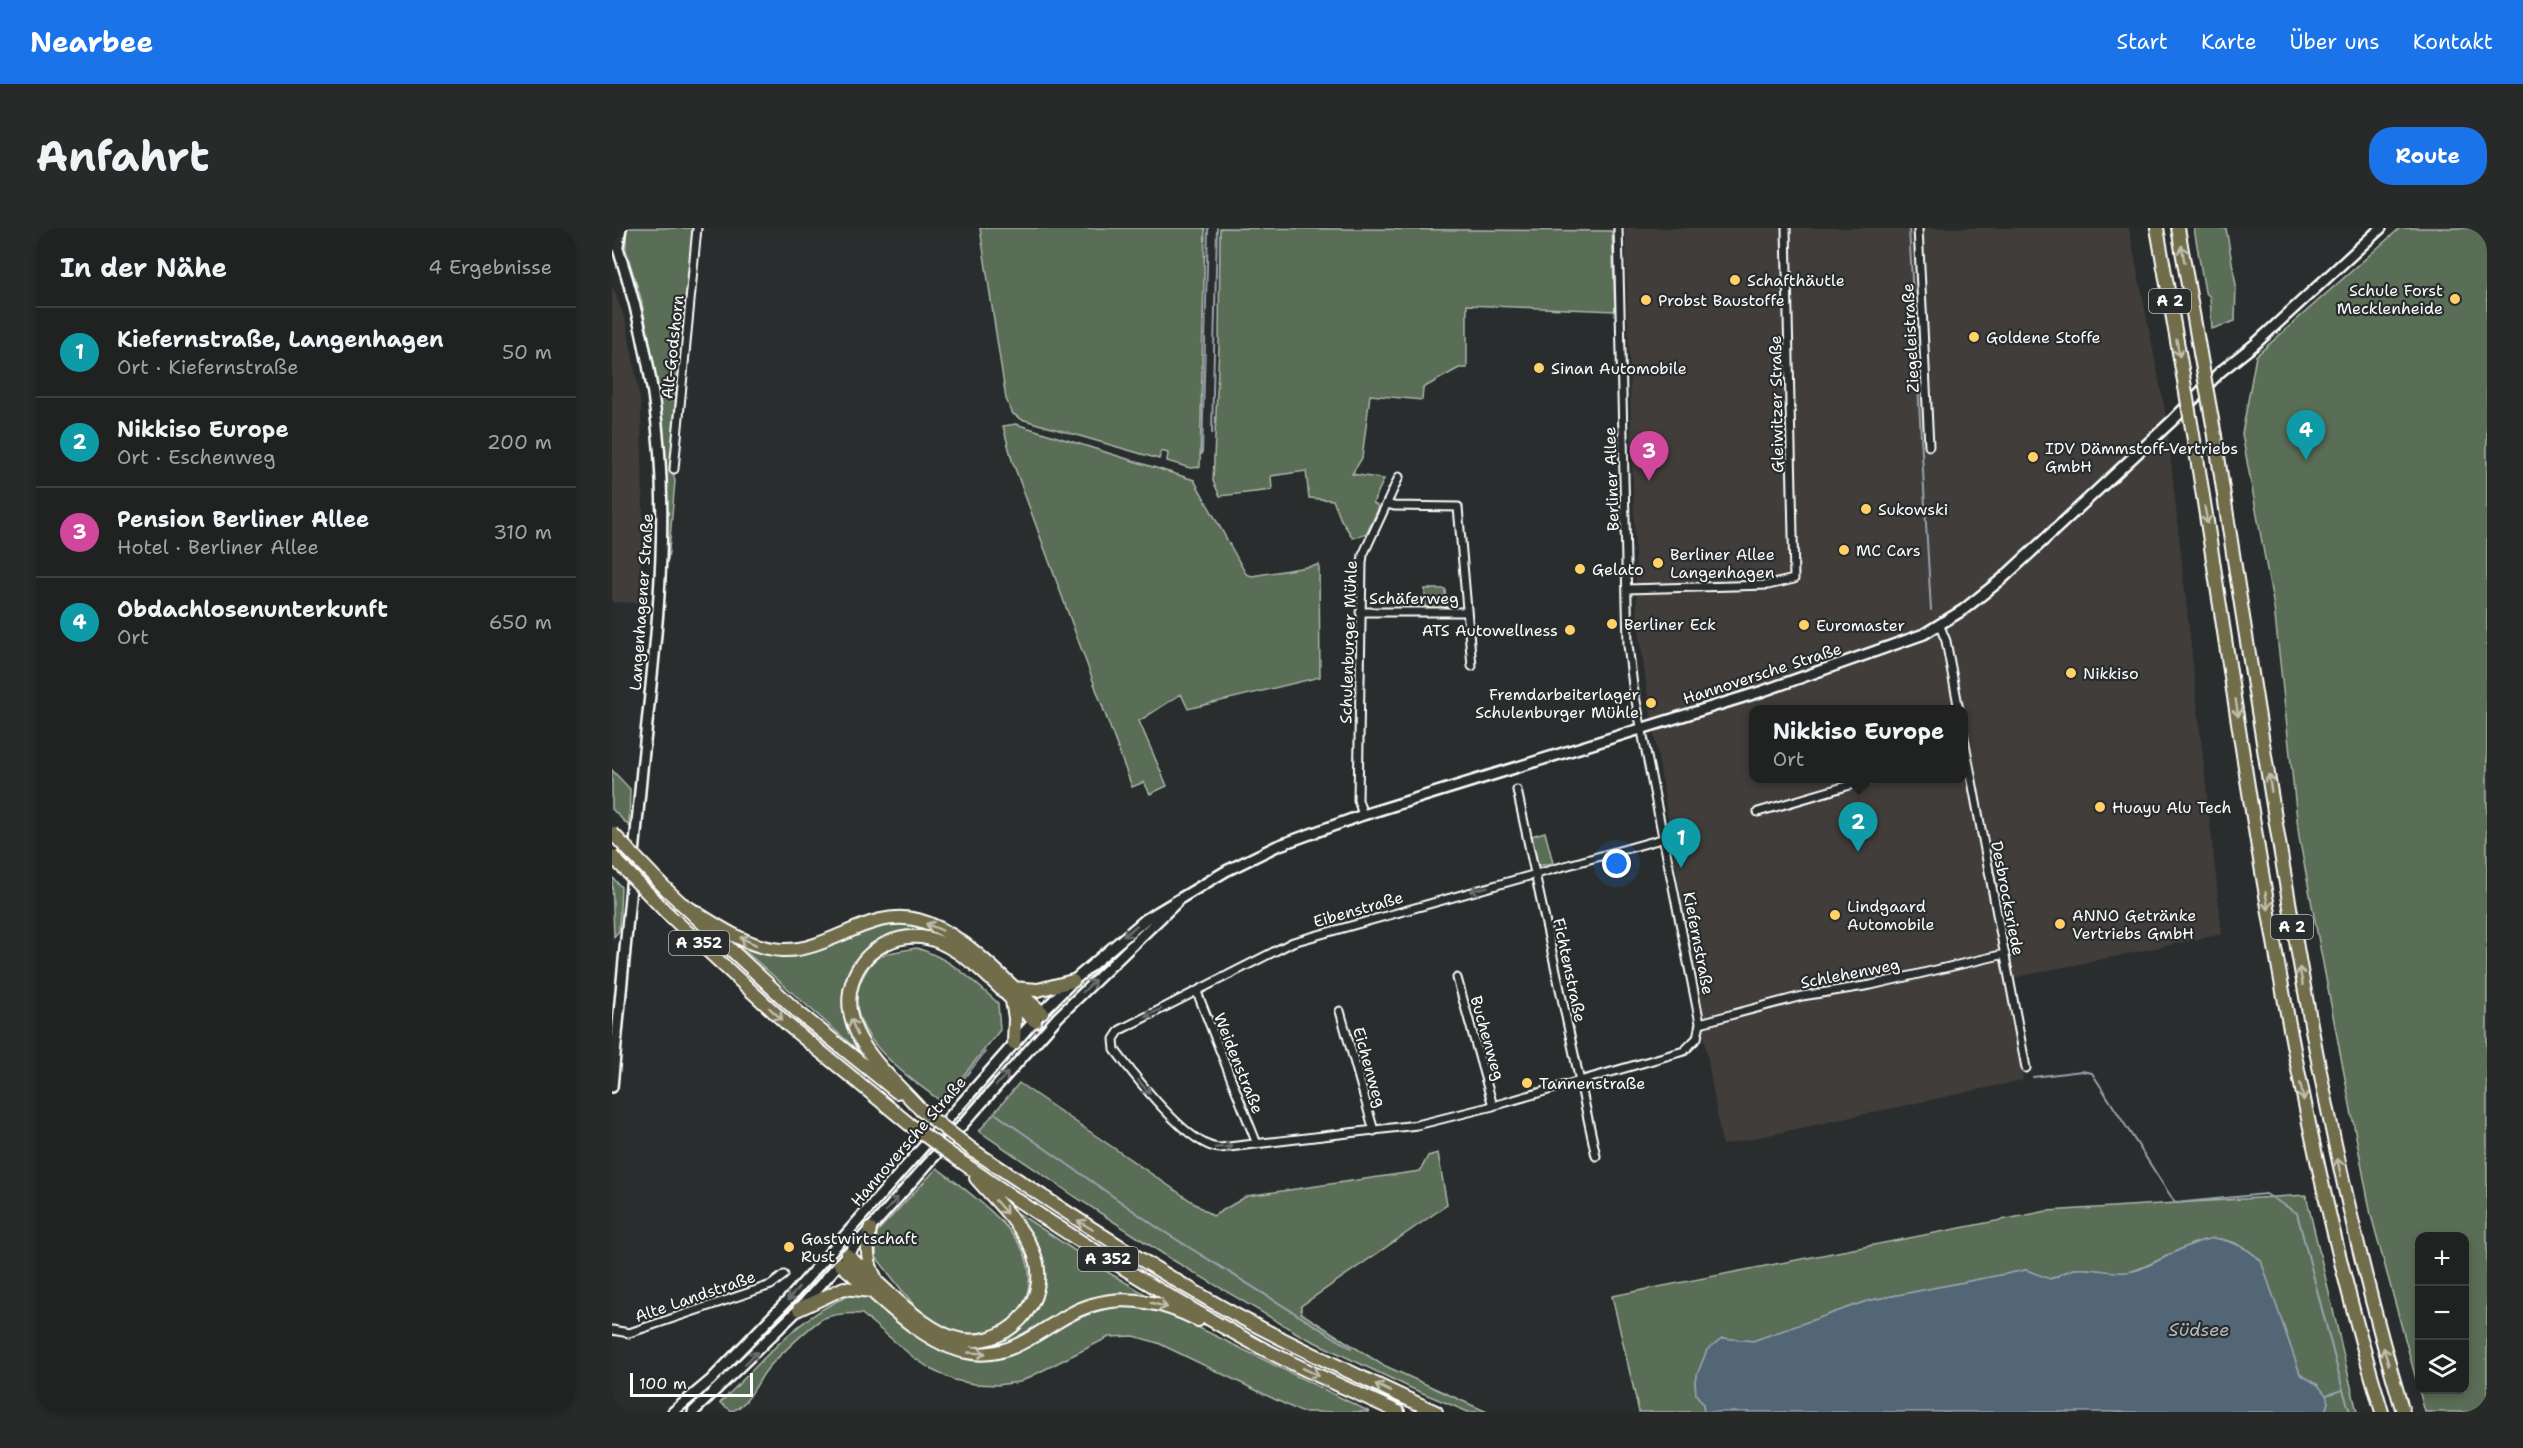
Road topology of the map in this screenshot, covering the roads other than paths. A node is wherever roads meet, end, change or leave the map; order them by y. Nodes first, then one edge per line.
1 (621, 228) edge
2 (698, 228) edge
3 (1618, 228) edge
4 (1786, 228) edge
5 (1918, 228) edge
6 (2157, 228) edge
7 (2178, 228) edge
8 (2381, 228) edge
9 (612, 231) edge
10 (618, 248) junction
11 (1929, 446) dead end
12 (674, 469) dead end
13 (1399, 477) dead end
14 (1387, 504) junction
15 (1627, 589) junction
16 (1360, 612) junction
17 (1467, 612) junction
18 (1940, 626) junction
19 (1472, 666) dead end
20 (1958, 705) edge
21 (1642, 728) junction
22 (1968, 767) edge
23 (1857, 783) edge
24 (1517, 790) dead end
25 (1758, 812) dead end
26 (1363, 815) junction
27 (612, 833) edge
28 (1665, 838) junction
29 (612, 856) edge
30 (1536, 873) junction
31 (679, 902) junction
32 (1177, 902) junction
33 (2005, 954) junction
34 (1457, 978) dead end
35 (1073, 981) junction
36 (1197, 992) junction
37 (1012, 995) junction
38 (1340, 1011) dead end
39 (1038, 1017) junction
40 (1700, 1023) junction
41 (1049, 1027) junction
42 (1014, 1043) junction
43 (2026, 1068) dead end
44 (1579, 1082) junction
45 (612, 1087) edge
46 (1493, 1106) junction
47 (921, 1110) junction
48 (1374, 1131) junction
49 (1257, 1144) junction
50 (1596, 1156) dead end
51 (963, 1163) junction
52 (870, 1229) junction
53 (832, 1250) junction
54 (843, 1259) junction
55 (784, 1275) dead end
56 (877, 1287) junction
57 (799, 1308) junction
58 (612, 1330) edge
59 (1259, 1346) junction
60 (673, 1412) edge
61 (693, 1412) edge
62 (1398, 1412) edge
63 (1436, 1412) edge
64 (2382, 1412) edge
65 (2403, 1412) edge

1 - 10 main road
2 - 12 street, Alt-Godshorn
3 - 15 street, Berliner Allee
4 - 15 street, Gleiwitzer Straße
5 - 11 street, Ziegeleistraße
6 -> 64 highway, A 2, bridge
65 -> 7 highway, A 2, bridge
8 - 18 main road, Hannoversche Straße
9 - 10 main road, Langenhagener Straße
10 - 45 main road, Langenhagener Straße
13 - 14 street, Schulenburger Mühle
14 - 16 street, Schulenburger Mühle
14 - 17 street, Schäferweg
15 - 21 street, Berliner Allee
16 - 17 street, Schäferweg
16 - 26 street, Schulenburger Mühle
17 - 19 street, Schäferweg
18 - 20 street
18 - 21 main road, Hannoversche Straße
21 - 26 main road, Hannoversche Straße
21 - 28 street, Kiefernstraße
22 - 33 street, Desbrocksriede
23 - 25 street
24 - 30 street, Fichtenstraße
26 - 32 main road, Hannoversche Straße
27 - 31 highway, A 352, bridge
28 - 30 street, Eibenstraße
28 - 40 street, Kiefernstraße
29 -> 51 highway, A 352, bridge
30 -> 36 street, Eibenstraße
30 - 44 street, Fichtenstraße
37 -> 31 highway
31 - 47 highway, A 352
32 -> 35 main road, Hannoversche Straße
41 -> 32 main road, Hannoversche Straße
33 - 40 street, Schlehenweg
33 - 43 street, Desbrocksriede
34 - 46 street, Buchenweg
35 - 37 highway
35 - 39 main road, Hannoversche Straße
36 - 49 street, Weidenstraße
36 -> 49 street, Eibenstraße
37 - 39 highway
37 - 42 highway
47 -> 37 highway
38 - 48 street, Eichenweg
39 - 41 main road
39 - 42 main road, Hannoversche Straße
40 - 44 street
52 -> 41 main road, Hannoversche Straße
42 - 53 main road, Hannoversche Straße
44 - 46 street
44 - 50 street, Fichtenstraße
46 - 48 street
63 -> 47 highway, A 352, bridge
48 - 49 street
51 -> 56 highway
51 - 59 highway, A 352
52 - 54 main road, Hannoversche Straße
52 - 56 highway
53 - 54 main road
53 -> 60 main road, Hannoversche Straße
54 - 56 highway
54 - 57 main road, Hannoversche Straße
55 - 58 street, Alte Landstraße
56 - 57 highway
56 -> 59 highway
61 -> 57 main road, Hannoversche Straße
59 -> 62 highway, A 352

